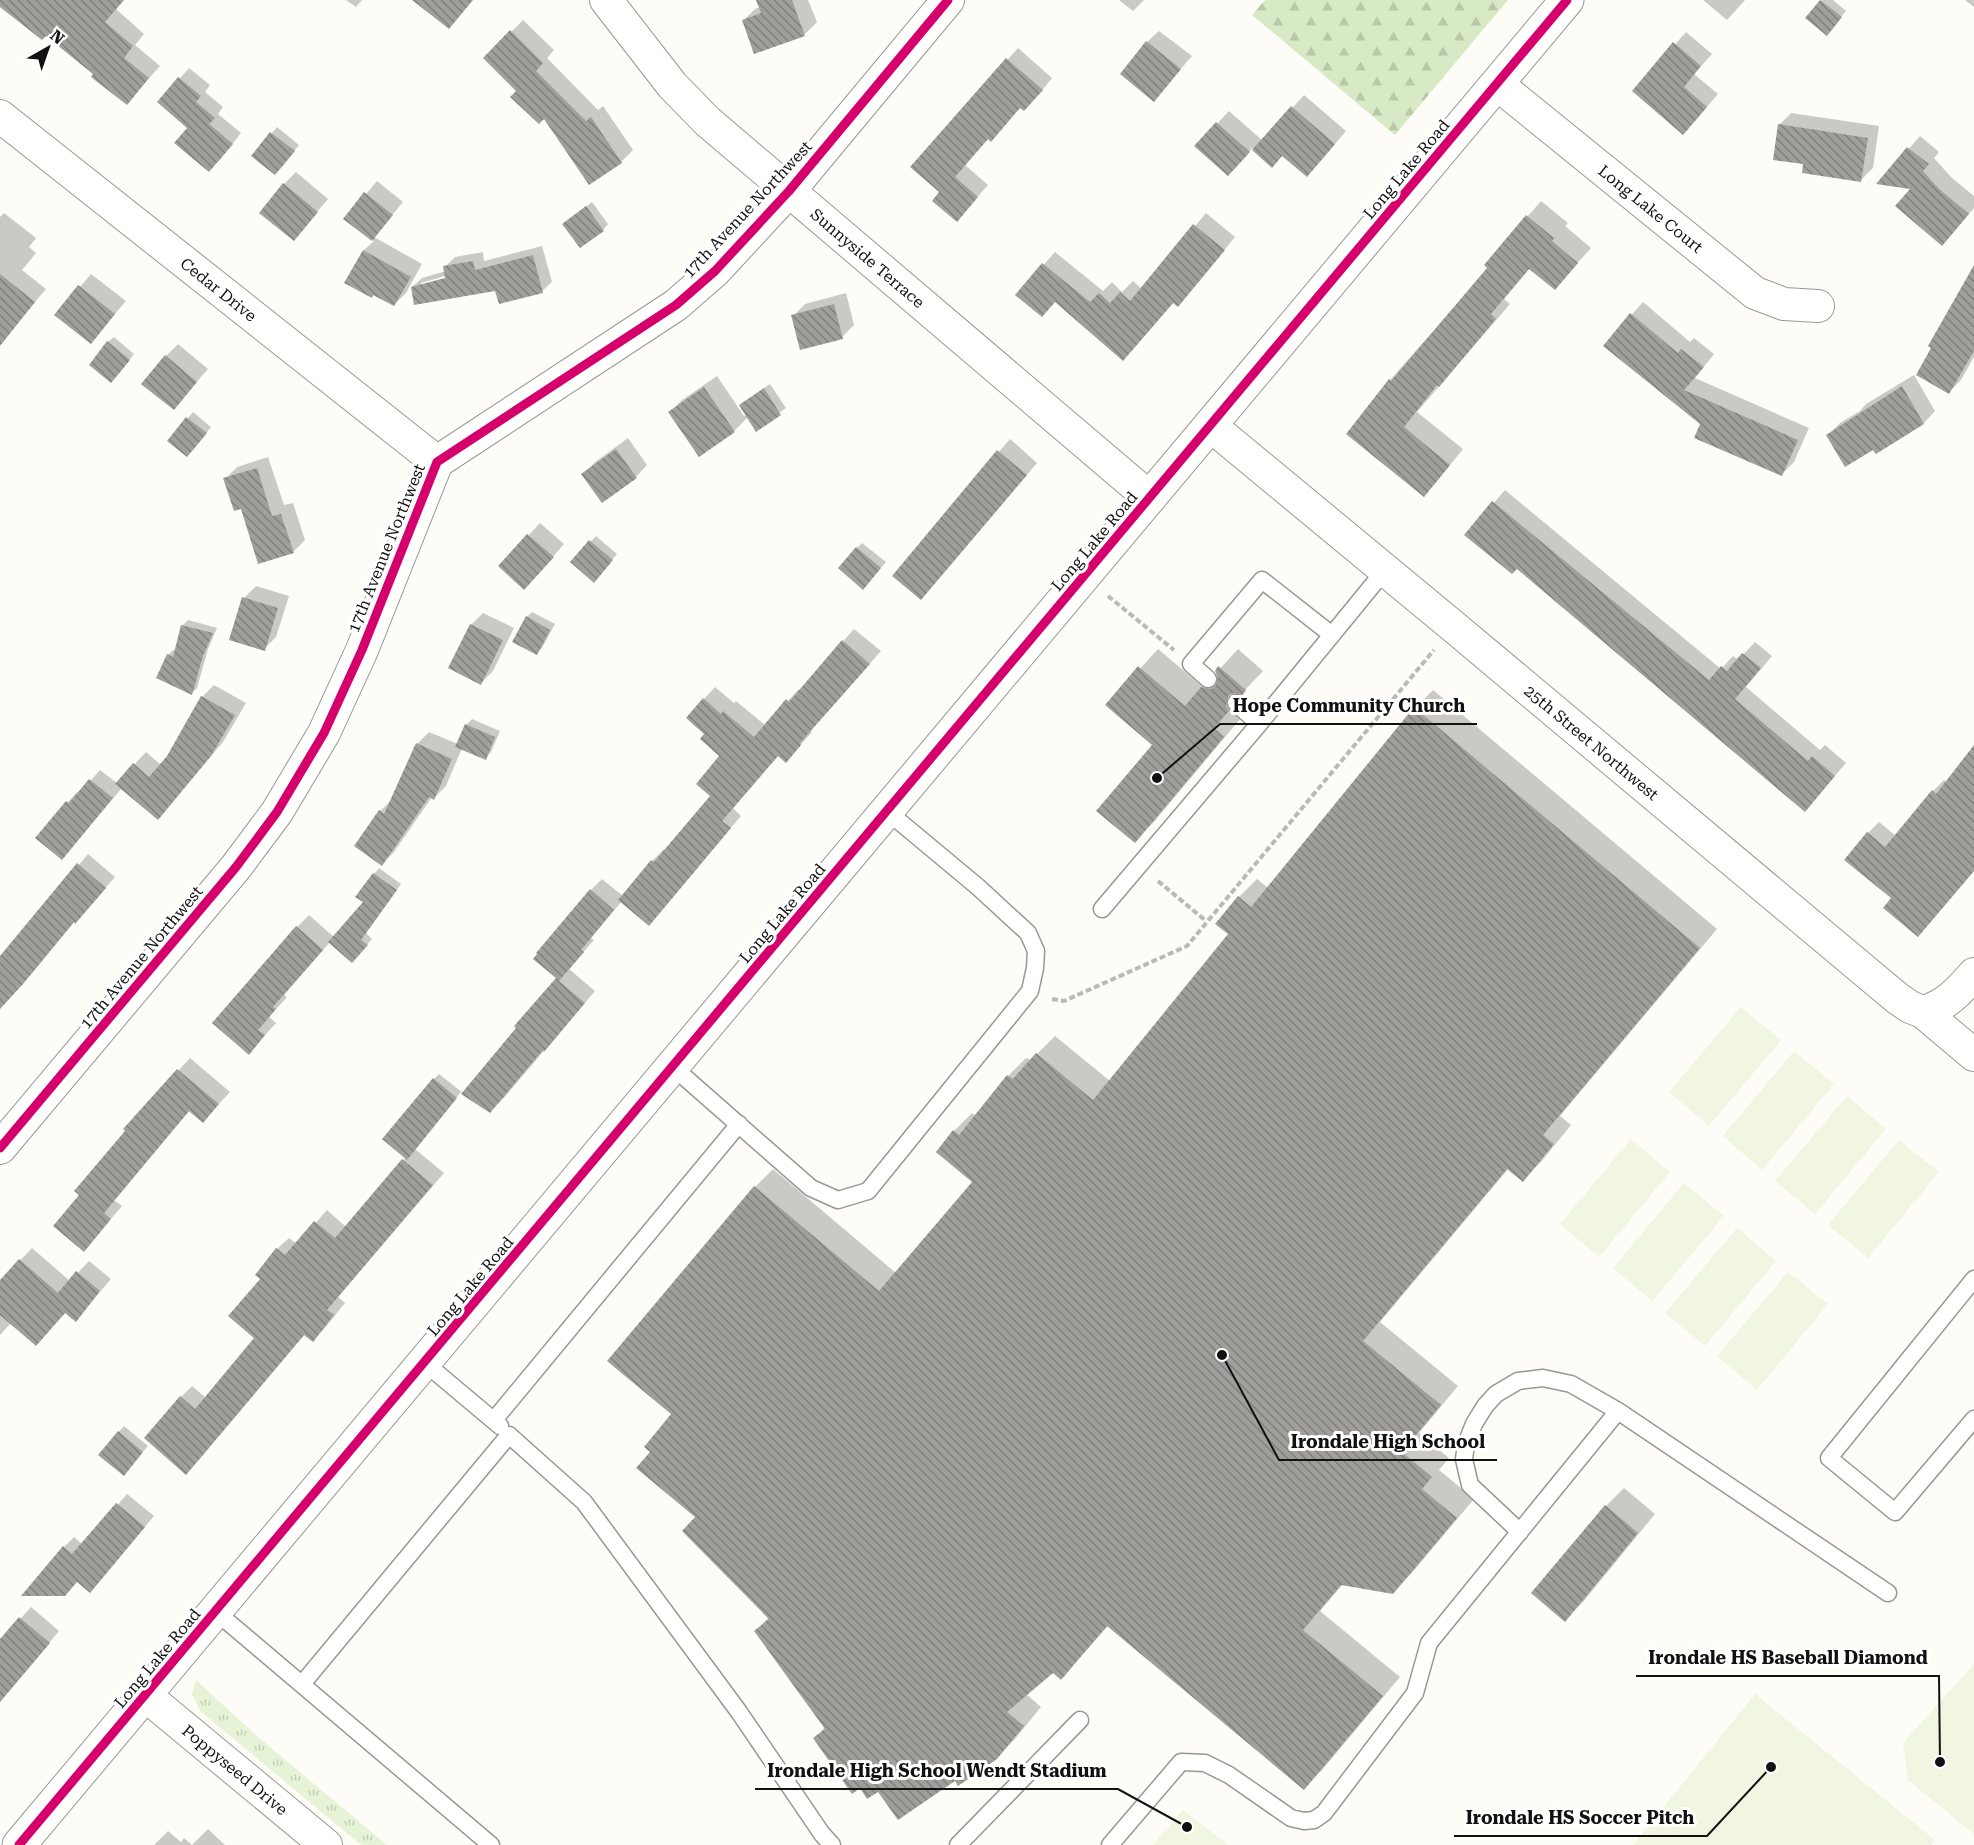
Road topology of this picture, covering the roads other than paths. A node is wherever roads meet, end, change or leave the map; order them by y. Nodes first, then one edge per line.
1 (606, 0) edge
2 (948, 0) edge
3 (1567, 0) edge
4 (1497, 84) junction
5 (0, 116) edge
6 (789, 191) junction
7 (1818, 306) dead end
8 (1211, 426) junction
9 (437, 462) junction
10 (1150, 498) junction
11 (1385, 570) junction
12 (1332, 635) junction
13 (1208, 679) dead end
14 (1236, 703) dead end
15 (1259, 724) junction
16 (888, 812) junction
17 (1102, 909) dead end
18 (1974, 974) edge
19 (1923, 1012) junction
20 (1974, 1055) edge
21 (672, 1067) junction
22 (739, 1124) junction
23 (0, 1148) edge
24 (1974, 1279) edge
25 (425, 1363) junction
26 (1618, 1411) junction
27 (1974, 1419) edge
28 (494, 1420) junction
29 (509, 1435) junction
30 (1520, 1532) junction
31 (1888, 1593) dead end
32 (215, 1611) junction
33 (302, 1684) junction
34 (145, 1695) junction
35 (1080, 1720) dead end
36 (19, 1845) edge
37 (326, 1845) edge
38 (491, 1845) edge
39 (832, 1845) edge
40 (958, 1845) edge
41 (1110, 1845) edge

1 - 6 street, Sunnyside Terrace
2 - 6 street, 17th Avenue Northwest
3 - 4 street, Long Lake Road
4 - 7 street, Long Lake Court
4 - 8 street, Long Lake Road
5 - 9 street, Cedar Drive
6 - 9 street, 17th Avenue Northwest
6 - 10 street, Sunnyside Terrace
8 - 10 street, Long Lake Road
8 - 11 street, 25th Street Northwest
9 - 23 street, 17th Avenue Northwest
10 - 16 street, Long Lake Road
11 - 12 lane
11 - 19 street, 25th Street Northwest
12 - 13 lane
12 - 15 lane
14 - 15 lane
15 - 17 lane
16 - 21 street, Long Lake Road
16 - 22 lane
18 - 19 street
19 - 20 street, 25th Street Northwest
21 - 22 lane
21 - 25 street, Long Lake Road
22 - 28 lane
24 - 27 lane
25 - 28 lane
25 - 32 street, Long Lake Road
26 - 30 lane
26 - 30 lane
26 - 31 lane
28 - 29 lane
29 - 33 lane
29 - 39 lane
30 - 41 lane
32 - 33 lane
32 - 34 street, Long Lake Road
33 - 38 lane
34 - 36 street, Long Lake Road
34 - 37 street, Poppyseed Drive
35 - 40 lane

